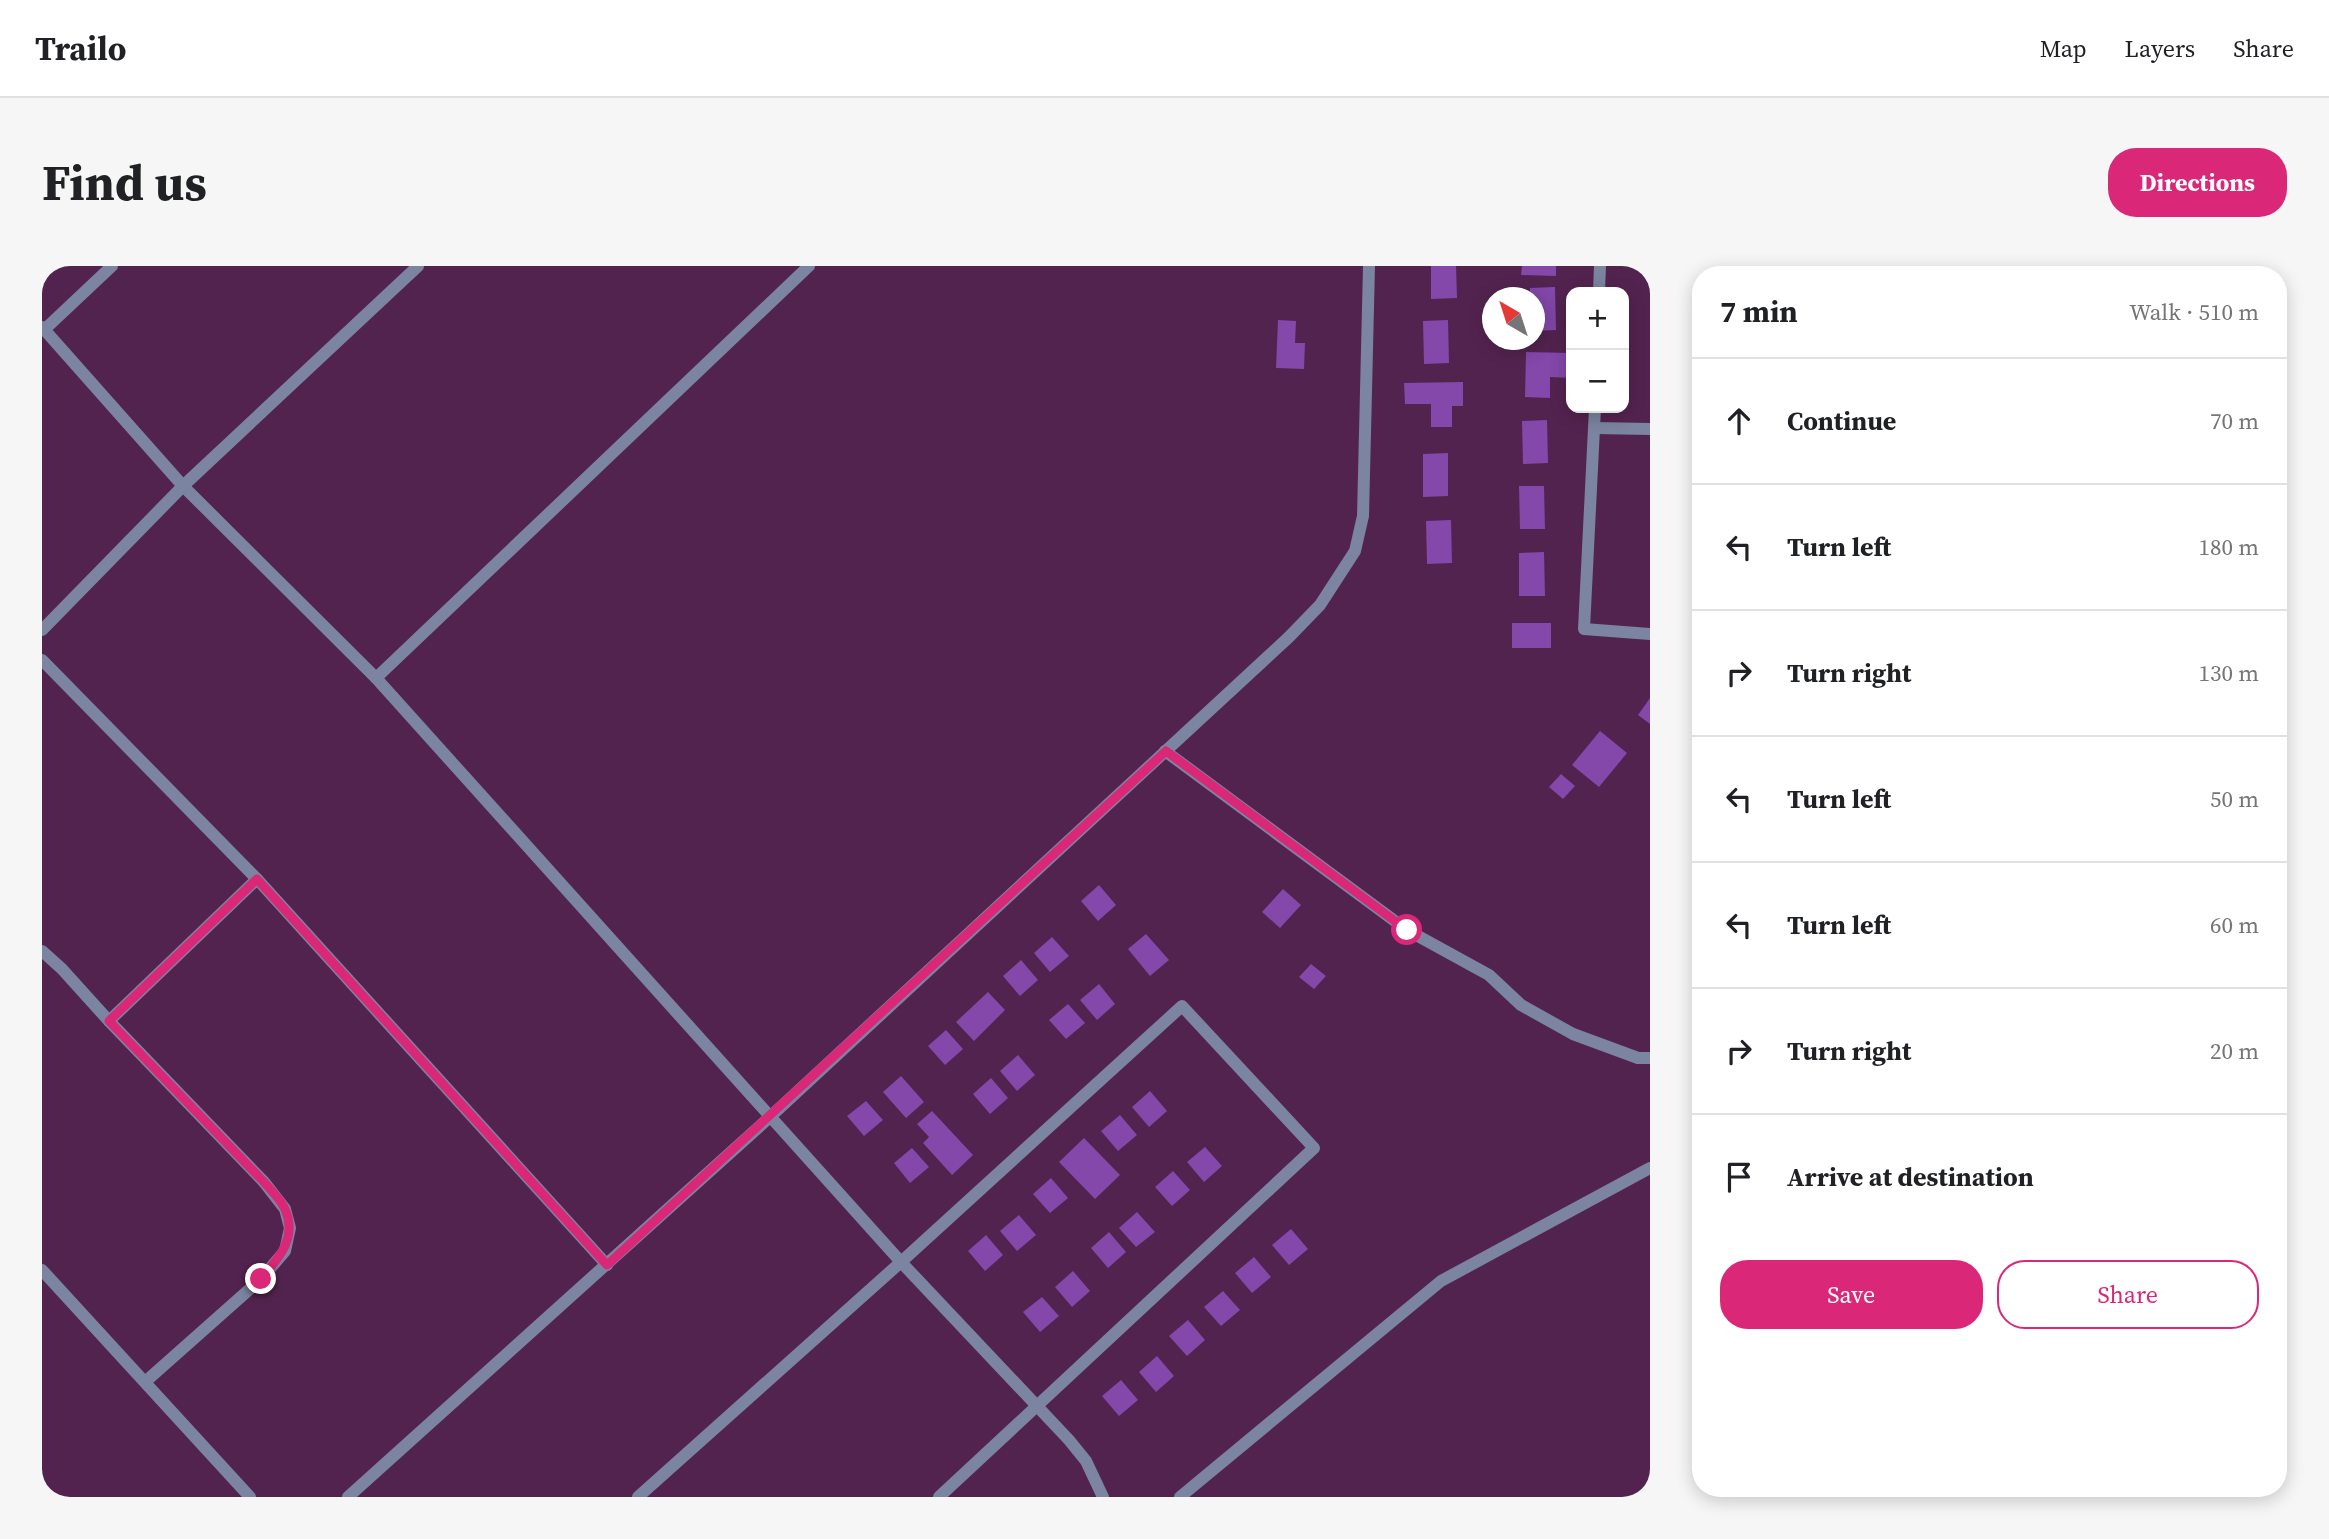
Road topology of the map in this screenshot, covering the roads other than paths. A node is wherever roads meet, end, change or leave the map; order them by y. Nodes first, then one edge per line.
1 (111, 266) edge
2 (418, 266) edge
3 (809, 266) edge
4 (1369, 266) edge
5 (1600, 266) edge
6 (1599, 287) edge
7 (43, 329) edge
8 (1595, 413) edge
9 (1595, 428) junction
10 (1650, 429) edge
11 (183, 486) junction
12 (42, 630) edge
13 (1650, 634) edge
14 (42, 660) edge
15 (376, 678) junction
16 (1166, 751) junction
17 (257, 879) junction
18 (42, 951) edge
19 (109, 1021) junction
20 (1650, 1058) edge
21 (771, 1116) junction
22 (1650, 1168) edge
23 (901, 1262) junction
24 (607, 1265) junction
25 (42, 1270) edge
26 (145, 1382) junction
27 (1038, 1406) junction
28 (250, 1497) edge
29 (348, 1497) edge
30 (638, 1497) edge
31 (939, 1497) edge
32 (1102, 1497) edge
33 (1180, 1497) edge

1 - 7 street
2 - 11 street
3 - 15 street
4 - 16 street
5 - 6 street
7 - 11 street
8 - 9 street
9 - 10 street
9 - 13 street
11 - 12 street
11 - 15 street
14 - 17 street
15 - 21 street
16 - 20 street
16 - 21 street
17 - 19 street
17 - 24 street
18 - 19 street
19 - 26 street
21 - 23 street
21 - 24 street
22 - 33 street
23 - 27 street
23 - 27 street
23 - 30 street
24 - 29 street
25 - 26 street
26 - 28 street
27 - 31 street
27 - 32 street

